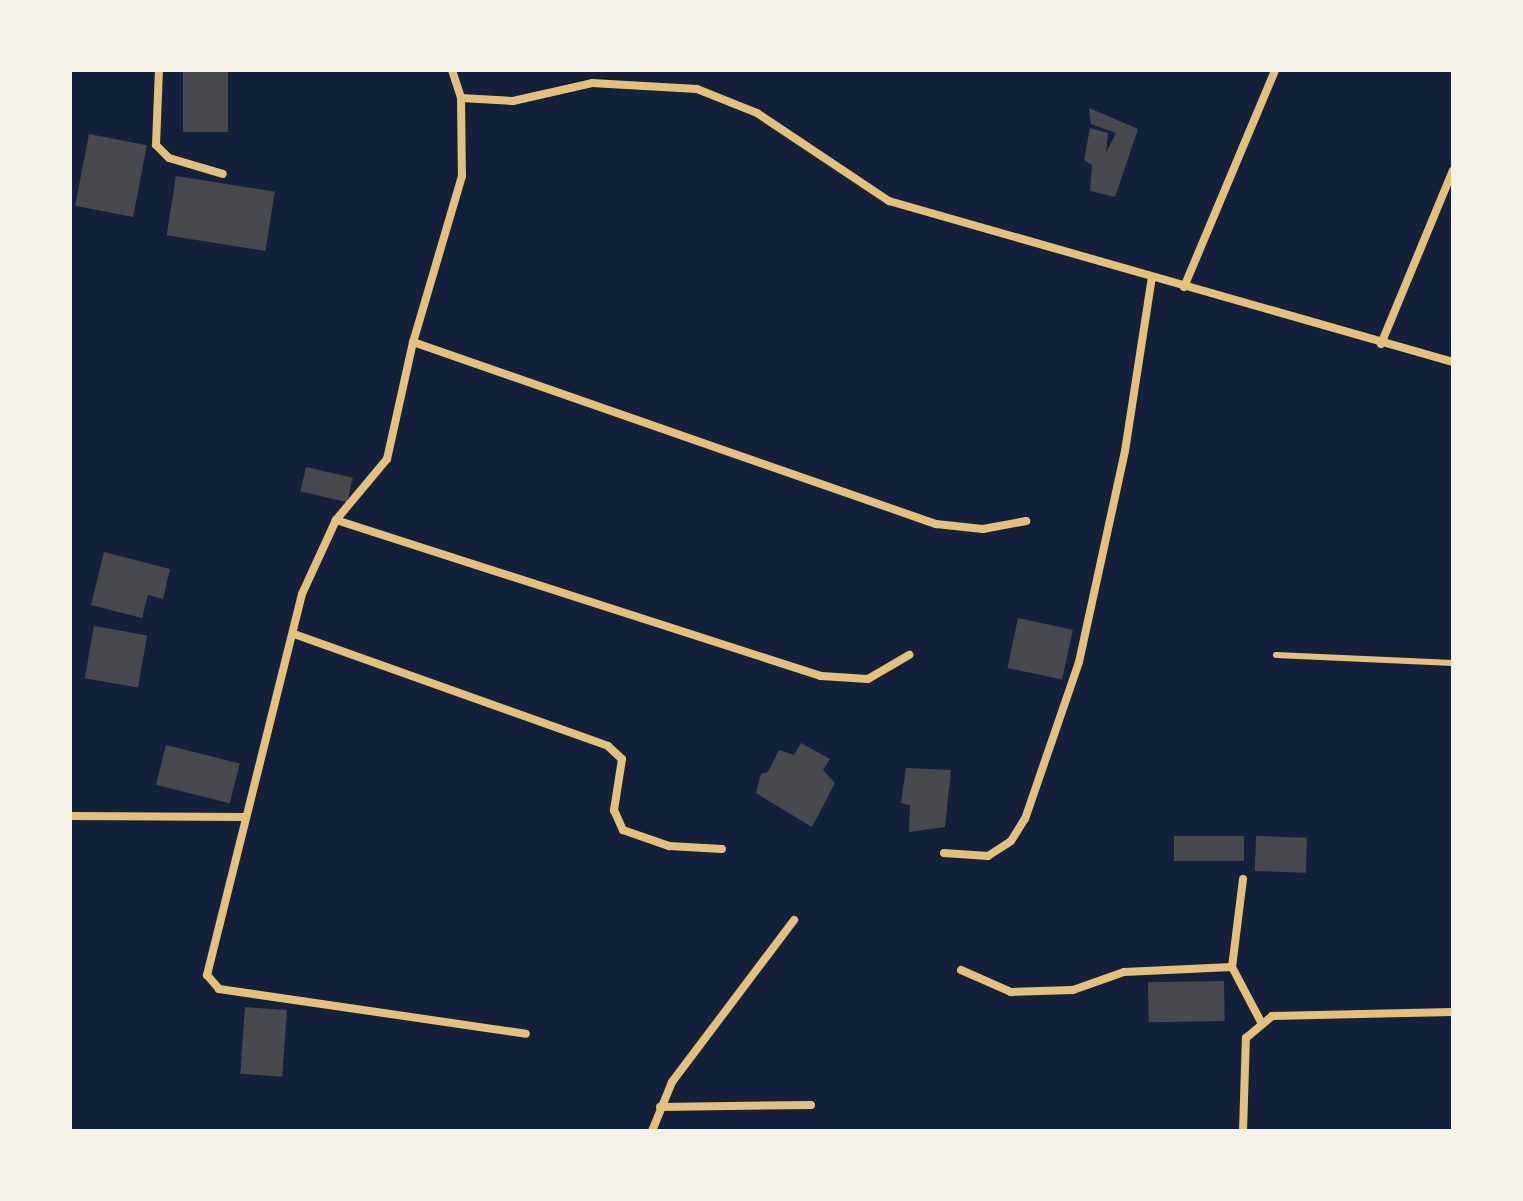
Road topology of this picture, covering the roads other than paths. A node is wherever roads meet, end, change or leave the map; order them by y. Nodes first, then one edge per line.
1 (159, 70) edge
2 (452, 70) edge
3 (1275, 70) edge
4 (461, 98) junction
5 (1453, 170) edge
6 (223, 174) dead end
7 (1152, 277) junction
8 (1184, 287) junction
9 (413, 342) junction
10 (1381, 344) junction
11 (1453, 362) edge
12 (336, 520) junction
13 (1026, 521) dead end
14 (294, 634) junction
15 (909, 655) dead end
16 (1276, 655) dead end
17 (1453, 663) edge
18 (70, 816) edge
19 (245, 817) junction
20 (722, 849) dead end
21 (944, 853) dead end
22 (1243, 879) dead end
23 (794, 920) dead end
24 (1232, 967) junction
25 (961, 970) dead end
26 (1453, 1012) edge
27 (1262, 1024) junction
28 (526, 1034) dead end
29 (811, 1105) dead end
30 (660, 1107) junction
31 (652, 1131) edge
32 (1243, 1131) edge

1 - 6 street
2 - 4 street
3 - 8 street
4 - 7 street
4 - 9 street
5 - 10 street
7 - 8 street
7 - 21 street
8 - 10 street
9 - 12 street
9 - 13 street
10 - 11 street
12 - 14 street
12 - 15 street
14 - 19 street
14 - 20 street
16 - 17 lane
18 - 19 street
19 - 28 street
22 - 24 street
23 - 30 street
24 - 25 street
24 - 27 street
26 - 27 street
27 - 32 street
29 - 30 street
30 - 31 street

